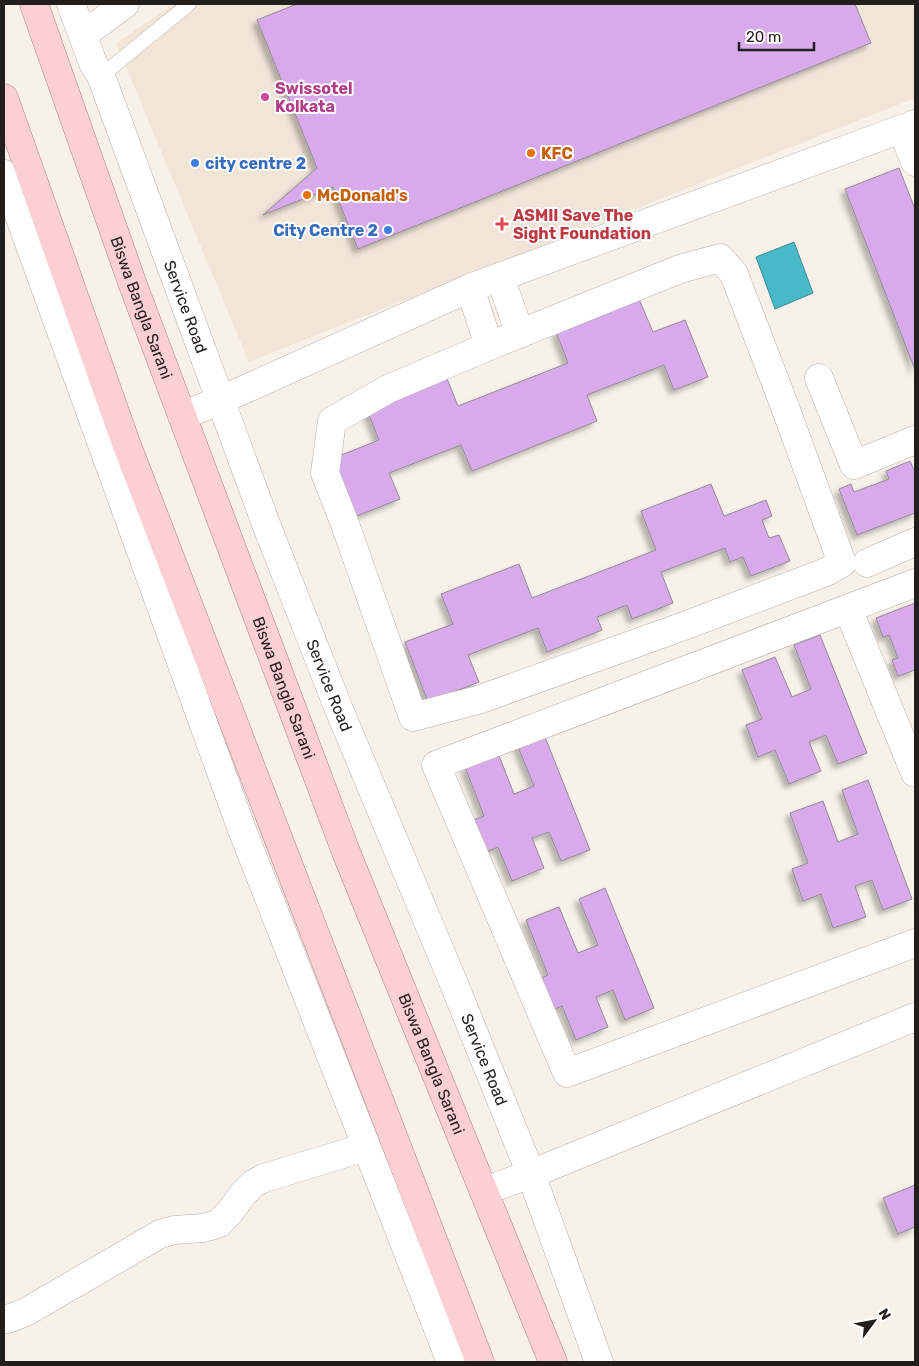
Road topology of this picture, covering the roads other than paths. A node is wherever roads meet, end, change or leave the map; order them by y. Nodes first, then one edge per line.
1 (34, 4) edge
2 (71, 4) edge
3 (126, 4) edge
4 (189, 4) edge
5 (83, 35) junction
6 (101, 76) junction
7 (4, 98) edge
8 (908, 126) edge
9 (915, 162) edge
10 (4, 174) edge
11 (500, 277) junction
12 (470, 288) junction
13 (520, 334) junction
14 (489, 346) junction
15 (819, 378) dead end
16 (221, 400) junction
17 (182, 416) junction
18 (915, 440) edge
19 (915, 542) edge
20 (867, 563) dead end
21 (915, 583) edge
22 (848, 609) junction
23 (915, 773) edge
24 (915, 943) edge
25 (915, 1017) edge
26 (366, 1147) junction
27 (531, 1174) junction
28 (484, 1191) junction
29 (4, 1319) edge
30 (451, 1362) edge
31 (480, 1362) edge
32 (554, 1362) edge
33 (599, 1362) edge

1 - 17 main road, Biswa Bangla Sarani
2 - 5 street, Service Road
3 - 5 street
4 - 6 lane
5 - 6 street, Service Road
6 - 16 street, Service Road
7 - 31 main road
8 - 9 street
8 - 11 street
10 - 26 street
11 - 12 street
11 - 13 street
12 - 14 street
12 - 16 street
13 - 14 street
13 - 14 street
15 - 18 street
16 - 17 street
16 - 27 street, Service Road
17 - 28 main road, Biswa Bangla Sarani
19 - 20 street
21 - 22 street
22 - 23 street
22 - 24 street
25 - 27 street
26 - 29 street
26 - 30 street
27 - 28 street
27 - 33 street, Service Road
28 - 32 main road, Biswa Bangla Sarani

